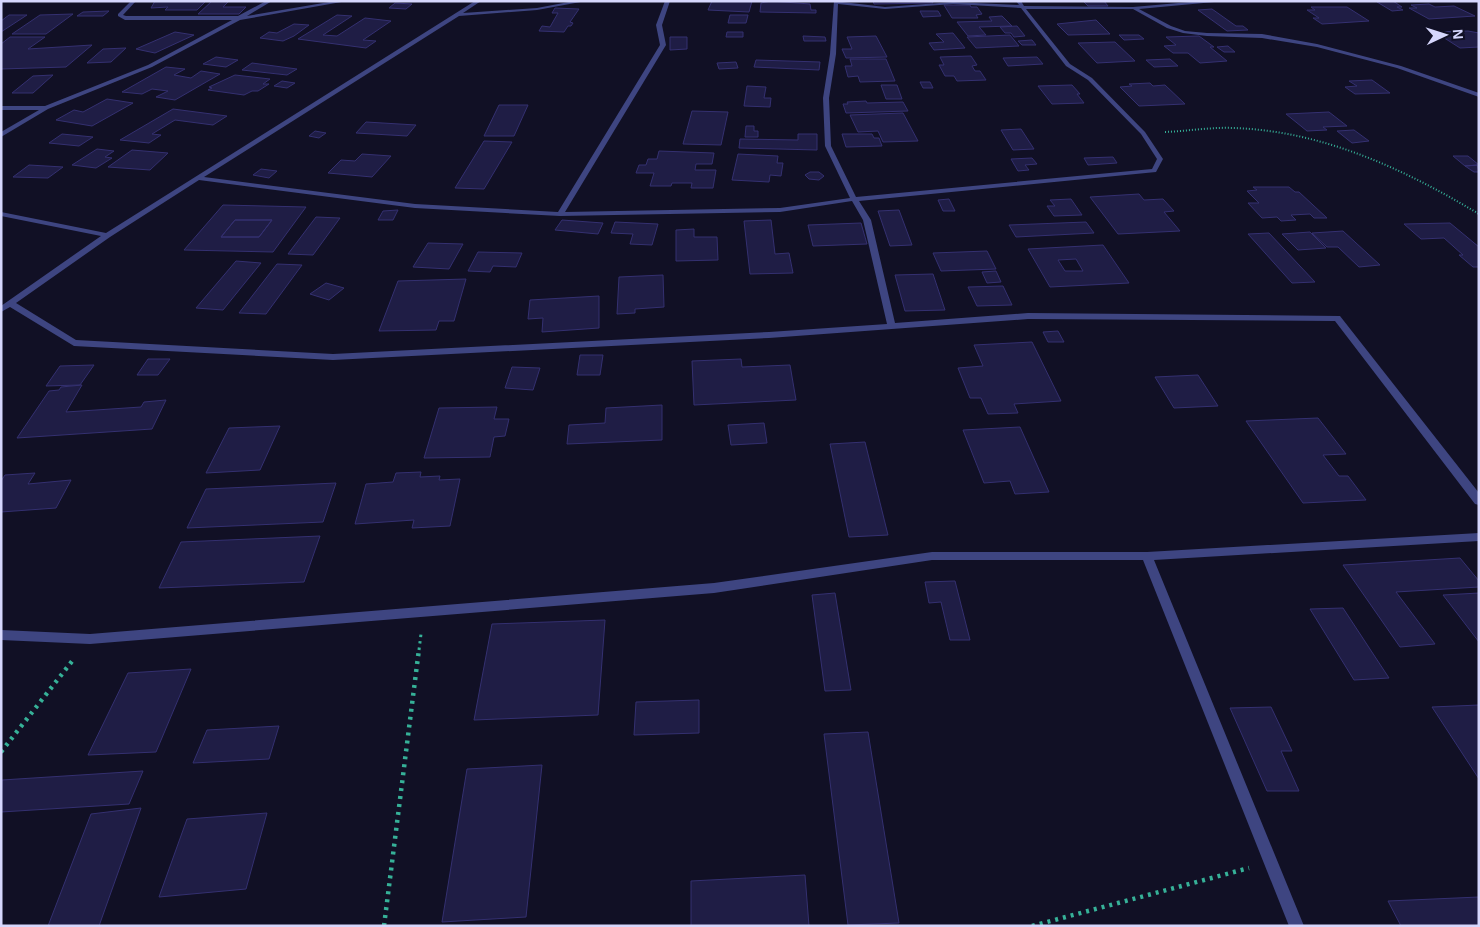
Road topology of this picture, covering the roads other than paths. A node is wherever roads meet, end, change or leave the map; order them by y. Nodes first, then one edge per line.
1 (134, 1) edge
2 (270, 1) edge
3 (345, 1) edge
4 (479, 1) edge
5 (584, 1) edge
6 (668, 1) edge
7 (1223, 1) edge
8 (836, 2) edge
9 (1020, 4) edge
10 (1133, 8) junction
11 (459, 15) junction
12 (242, 18) junction
13 (1479, 95) edge
14 (1, 108) edge
15 (46, 108) junction
16 (1, 135) edge
17 (198, 178) junction
18 (854, 199) junction
19 (1, 214) edge
20 (560, 214) junction
21 (107, 235) junction
22 (11, 304) junction
23 (1, 310) edge
24 (891, 325) junction
25 (1479, 501) edge
26 (1479, 537) edge
27 (1147, 556) junction
28 (1, 635) edge
29 (1297, 926) edge

1 - 12 street
2 - 12 street
3 - 12 street
4 - 11 street
5 - 11 street
6 - 20 street
7 - 10 street
8 - 9 street
8 - 18 street
9 - 10 street
9 - 18 street
10 - 13 street
11 - 17 street
12 - 15 street
14 - 15 street
15 - 16 street
17 - 20 street
17 - 21 street
18 - 20 street
18 - 24 street
19 - 21 street
21 - 22 street
22 - 23 street
22 - 24 street
24 - 25 street
26 - 27 street
27 - 28 street
27 - 29 street

